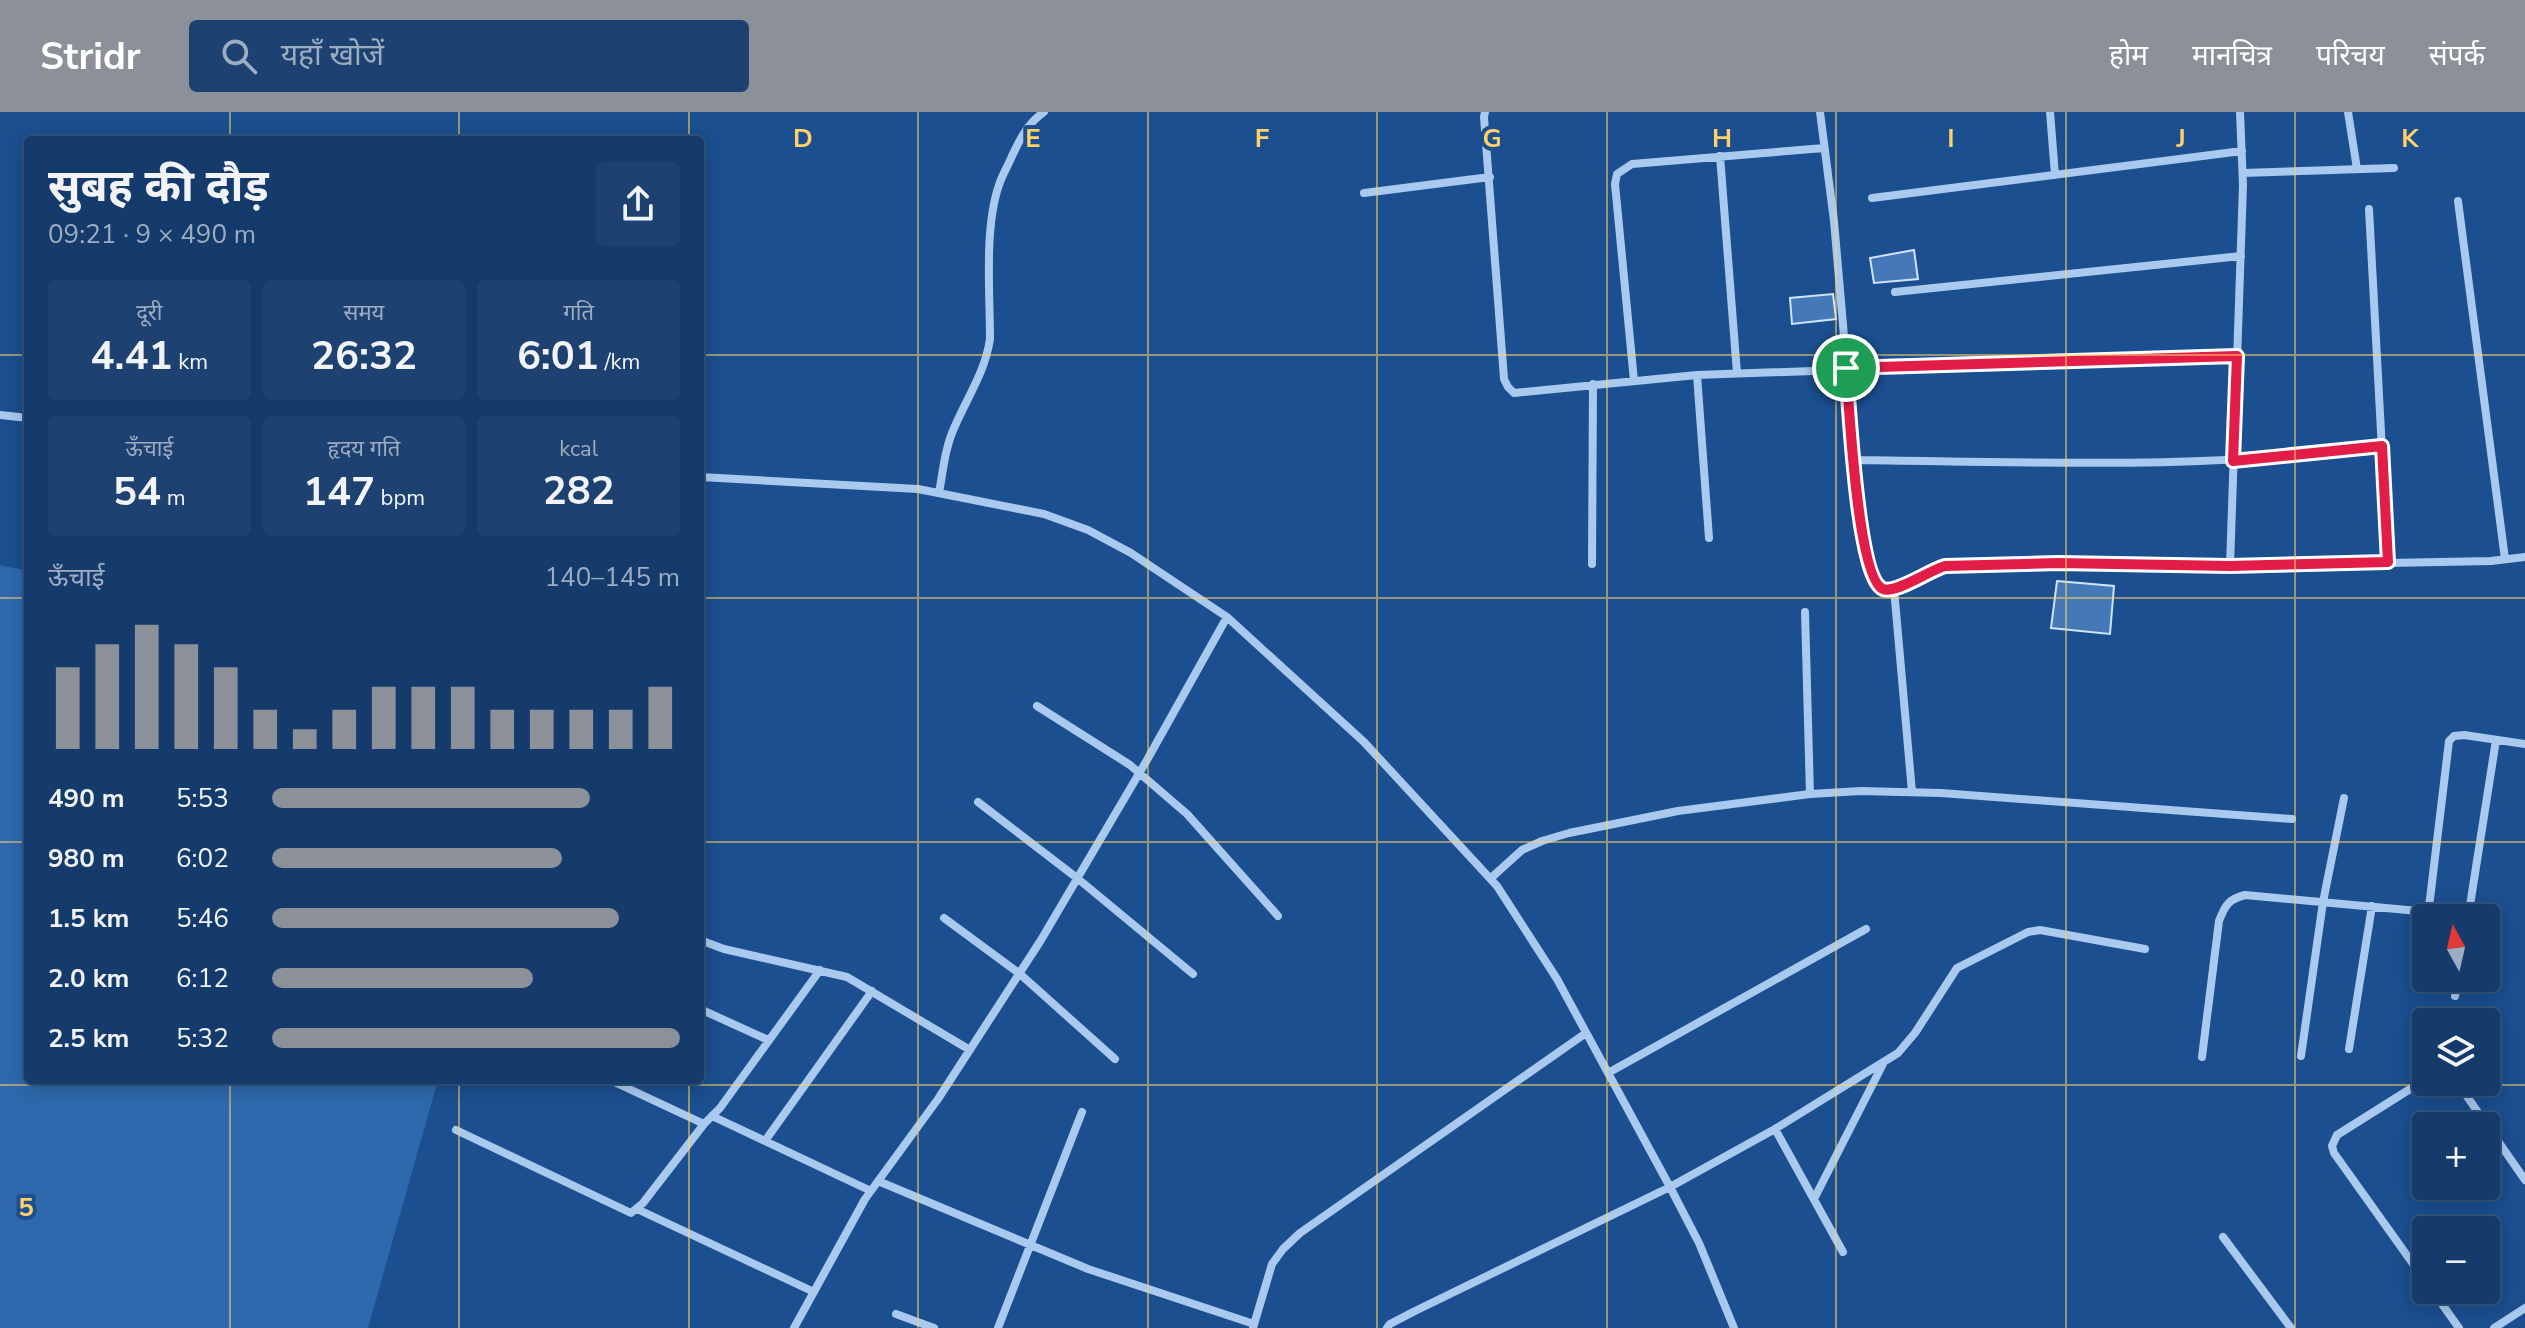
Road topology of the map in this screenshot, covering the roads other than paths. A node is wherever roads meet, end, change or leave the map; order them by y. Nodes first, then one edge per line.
1 (1044, 112) edge
2 (1485, 112) edge
3 (1820, 112) edge
4 (2050, 112) edge
5 (2240, 112) edge
6 (2348, 112) edge
7 (1824, 148) junction
8 (2242, 151) junction
9 (1720, 156) junction
10 (2394, 168) dead end
11 (2357, 169) junction
12 (2243, 173) junction
13 (2055, 175) junction
14 (1490, 177) junction
15 (1364, 193) dead end
16 (1872, 198) dead end
17 (2458, 201) dead end
18 (2369, 209) dead end
19 (2241, 256) junction
20 (1895, 292) dead end
21 (2237, 356) junction
22 (1846, 368) junction
23 (1737, 373) junction
24 (1697, 375) junction
25 (1634, 381) junction
26 (1593, 384) junction
27 (0, 415) edge
28 (24, 418) edge
29 (2382, 446) junction
30 (1855, 460) junction
31 (2233, 461) junction
32 (704, 477) edge
33 (939, 493) junction
34 (1709, 538) dead end
35 (2525, 557) edge
36 (2505, 559) junction
37 (2388, 562) junction
38 (1592, 564) dead end
39 (2230, 566) junction
40 (1894, 589) junction
41 (1805, 612) dead end
42 (1227, 617) junction
43 (1037, 706) dead end
44 (2496, 740) junction
45 (2525, 744) edge
46 (1139, 773) junction
47 (1912, 792) junction
48 (1810, 794) junction
49 (2344, 798) dead end
50 (978, 802) dead end
51 (2292, 819) dead end
52 (1077, 878) junction
53 (1491, 878) junction
54 (2323, 902) junction
55 (2470, 904) edge
56 (2372, 906) junction
57 (1278, 916) dead end
58 (944, 918) dead end
59 (1866, 929) dead end
60 (704, 941) edge
61 (2145, 949) dead end
62 (820, 970) junction
63 (1020, 974) junction
64 (1193, 974) dead end
65 (872, 991) junction
66 (2456, 992) edge
67 (2455, 996) dead end
68 (704, 1011) edge
69 (1586, 1033) junction
70 (768, 1040) junction
71 (2349, 1049) dead end
72 (970, 1050) junction
73 (2301, 1056) dead end
74 (2202, 1057) dead end
75 (1115, 1059) dead end
76 (1885, 1061) junction
77 (1608, 1073) junction
78 (619, 1084) edge
79 (2412, 1088) edge
80 (2467, 1096) edge
81 (1082, 1112) dead end
82 (712, 1116) junction
83 (704, 1124) junction
84 (1775, 1129) junction
85 (456, 1130) dead end
86 (765, 1141) junction
87 (2525, 1180) edge
88 (878, 1181) junction
89 (1670, 1187) junction
90 (871, 1191) junction
91 (1814, 1199) junction
92 (637, 1209) junction
93 (2223, 1237) dead end
94 (1030, 1244) junction
95 (1843, 1252) dead end
96 (2412, 1262) edge
97 (814, 1292) junction
98 (2442, 1304) edge
99 (2525, 1308) edge
100 (896, 1314) dead end
101 (1253, 1326) edge
102 (794, 1328) edge
103 (934, 1328) edge
104 (998, 1328) edge
105 (1387, 1328) edge
106 (1734, 1328) edge
107 (2291, 1328) edge
108 (2459, 1328) edge
109 (2494, 1328) edge

1 - 33 street
2 - 14 street
3 - 7 street
4 - 13 street
5 - 8 street
6 - 11 street
7 - 9 street
7 - 22 street
8 - 12 street
8 - 13 street
9 - 23 street
9 - 25 street
10 - 11 street
11 - 12 street
12 - 19 street
13 - 16 street
14 - 15 street
14 - 26 street
17 - 36 street
18 - 29 street
19 - 20 street
19 - 21 street
21 - 22 street
21 - 31 street
22 - 23 street
22 - 30 street
23 - 24 street
24 - 25 street
24 - 34 street
25 - 26 street
26 - 38 street
27 - 28 street
29 - 31 street
29 - 37 street
30 - 31 street
30 - 40 street
31 - 39 street
32 - 33 street
33 - 42 street
35 - 36 street
36 - 37 street
37 - 39 street
39 - 40 street
40 - 47 street
41 - 48 street
42 - 46 street
42 - 53 street
43 - 46 street
44 - 45 street
44 - 55 street
44 - 56 street
46 - 52 street
46 - 57 street
47 - 48 street
47 - 51 street
48 - 53 street
49 - 54 street
50 - 52 street
52 - 63 street
52 - 64 street
53 - 69 street
54 - 56 street
54 - 73 street
54 - 74 street
56 - 71 street
58 - 63 street
59 - 77 street
60 - 62 street
61 - 76 street
62 - 65 street
62 - 70 street
63 - 72 street
63 - 75 street
65 - 72 street
65 - 86 street
66 - 67 street
68 - 70 street
69 - 77 street
69 - 101 street
70 - 82 street
72 - 88 street
76 - 84 street
76 - 91 street
77 - 89 street
78 - 83 street
79 - 96 street
80 - 87 street
81 - 94 street
82 - 83 street
82 - 86 street
83 - 92 street
84 - 89 street
84 - 91 street
85 - 92 street
86 - 90 street
88 - 90 street
88 - 94 street
89 - 105 street
89 - 106 street
90 - 97 street
91 - 95 street
92 - 97 street
93 - 107 street
94 - 101 street
94 - 104 street
97 - 102 street
98 - 108 street
99 - 109 street
100 - 103 street

